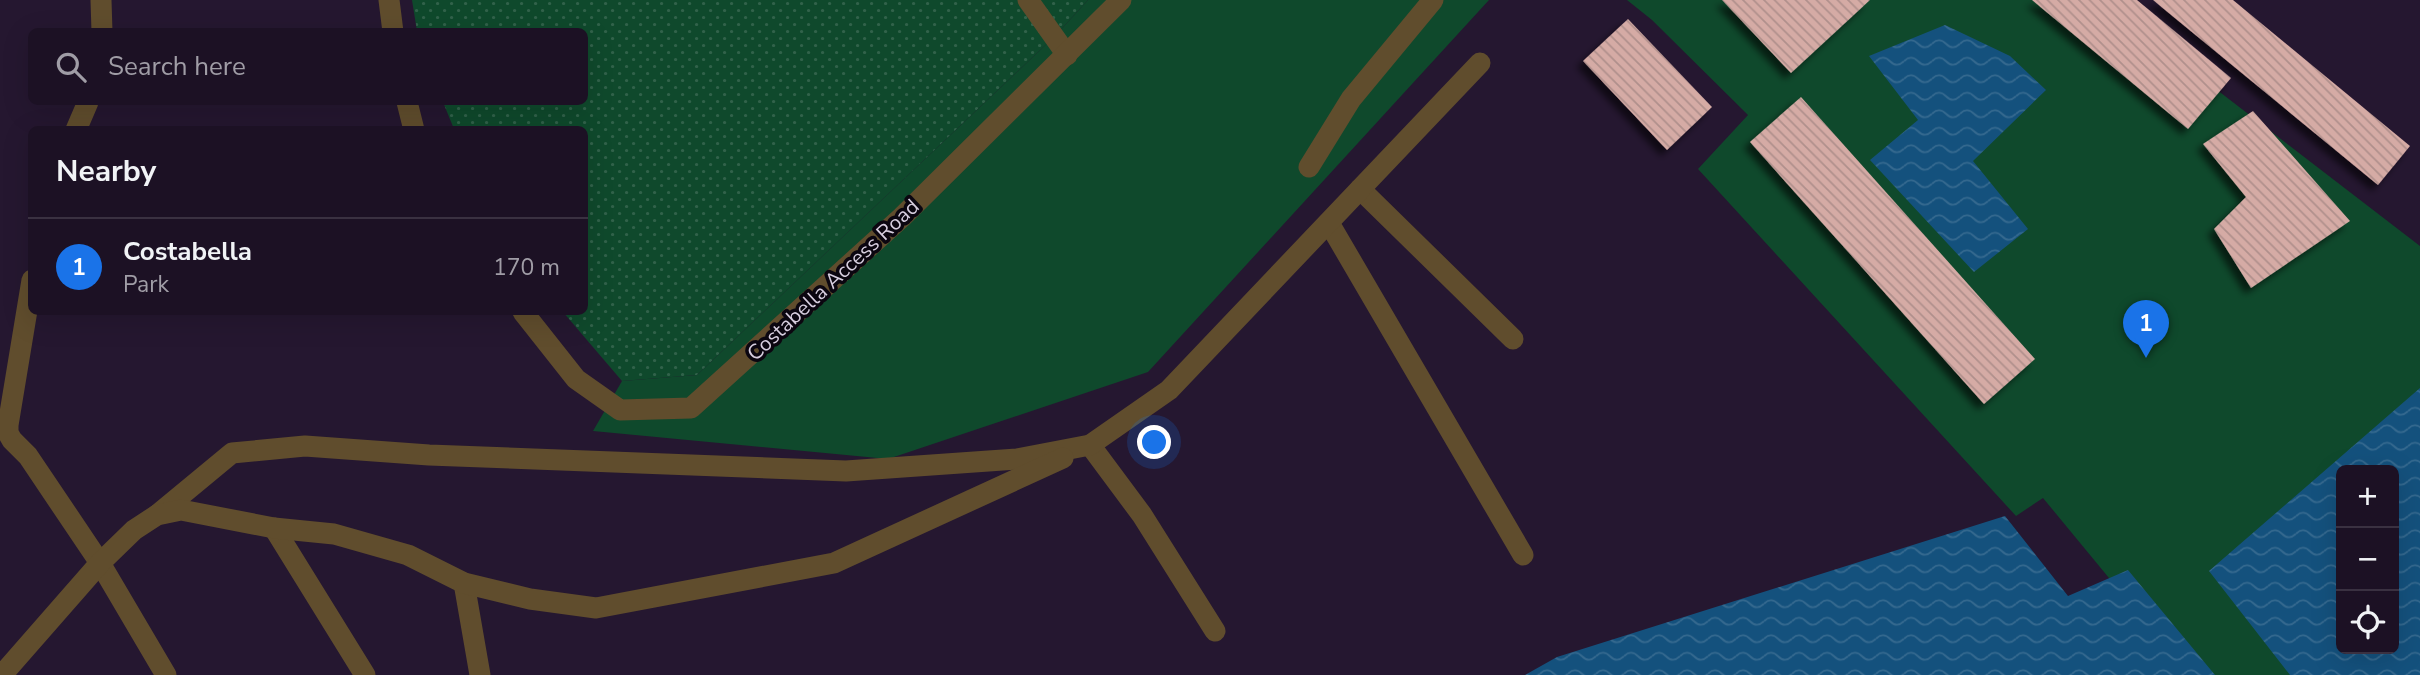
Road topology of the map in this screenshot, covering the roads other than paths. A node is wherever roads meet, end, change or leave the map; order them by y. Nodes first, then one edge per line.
1 (101, 0) edge
2 (388, 0) edge
3 (1028, 0) edge
4 (1121, 0) edge
5 (1433, 0) edge
6 (102, 28) edge
7 (392, 28) edge
8 (1067, 55) junction
9 (1480, 63) dead end
10 (87, 105) edge
11 (408, 105) edge
12 (78, 126) edge
13 (413, 126) edge
14 (1309, 167) dead end
15 (1360, 190) junction
16 (1329, 223) junction
17 (28, 305) edge
18 (525, 315) edge
19 (1513, 339) dead end
20 (1090, 445) junction
21 (157, 515) junction
22 (274, 528) junction
23 (1523, 555) dead end
24 (100, 563) junction
25 (464, 583) junction
26 (1215, 631) dead end
27 (2, 675) edge
28 (166, 675) edge
29 (365, 675) edge
30 (480, 675) edge

1 - 6 street
2 - 7 street
3 - 8 street
4 - 8 street, Costabella Access Road
5 - 14 street
8 - 18 street, Costabella Access Road
9 - 15 street
10 - 12 street
11 - 13 street
15 - 16 street
15 - 19 street
16 - 20 street
16 - 23 street
17 - 24 street
20 - 21 street
20 - 25 street
20 - 26 street
21 - 22 street
21 - 24 street
22 - 25 street
22 - 29 street
24 - 27 street
24 - 28 street
25 - 30 street

